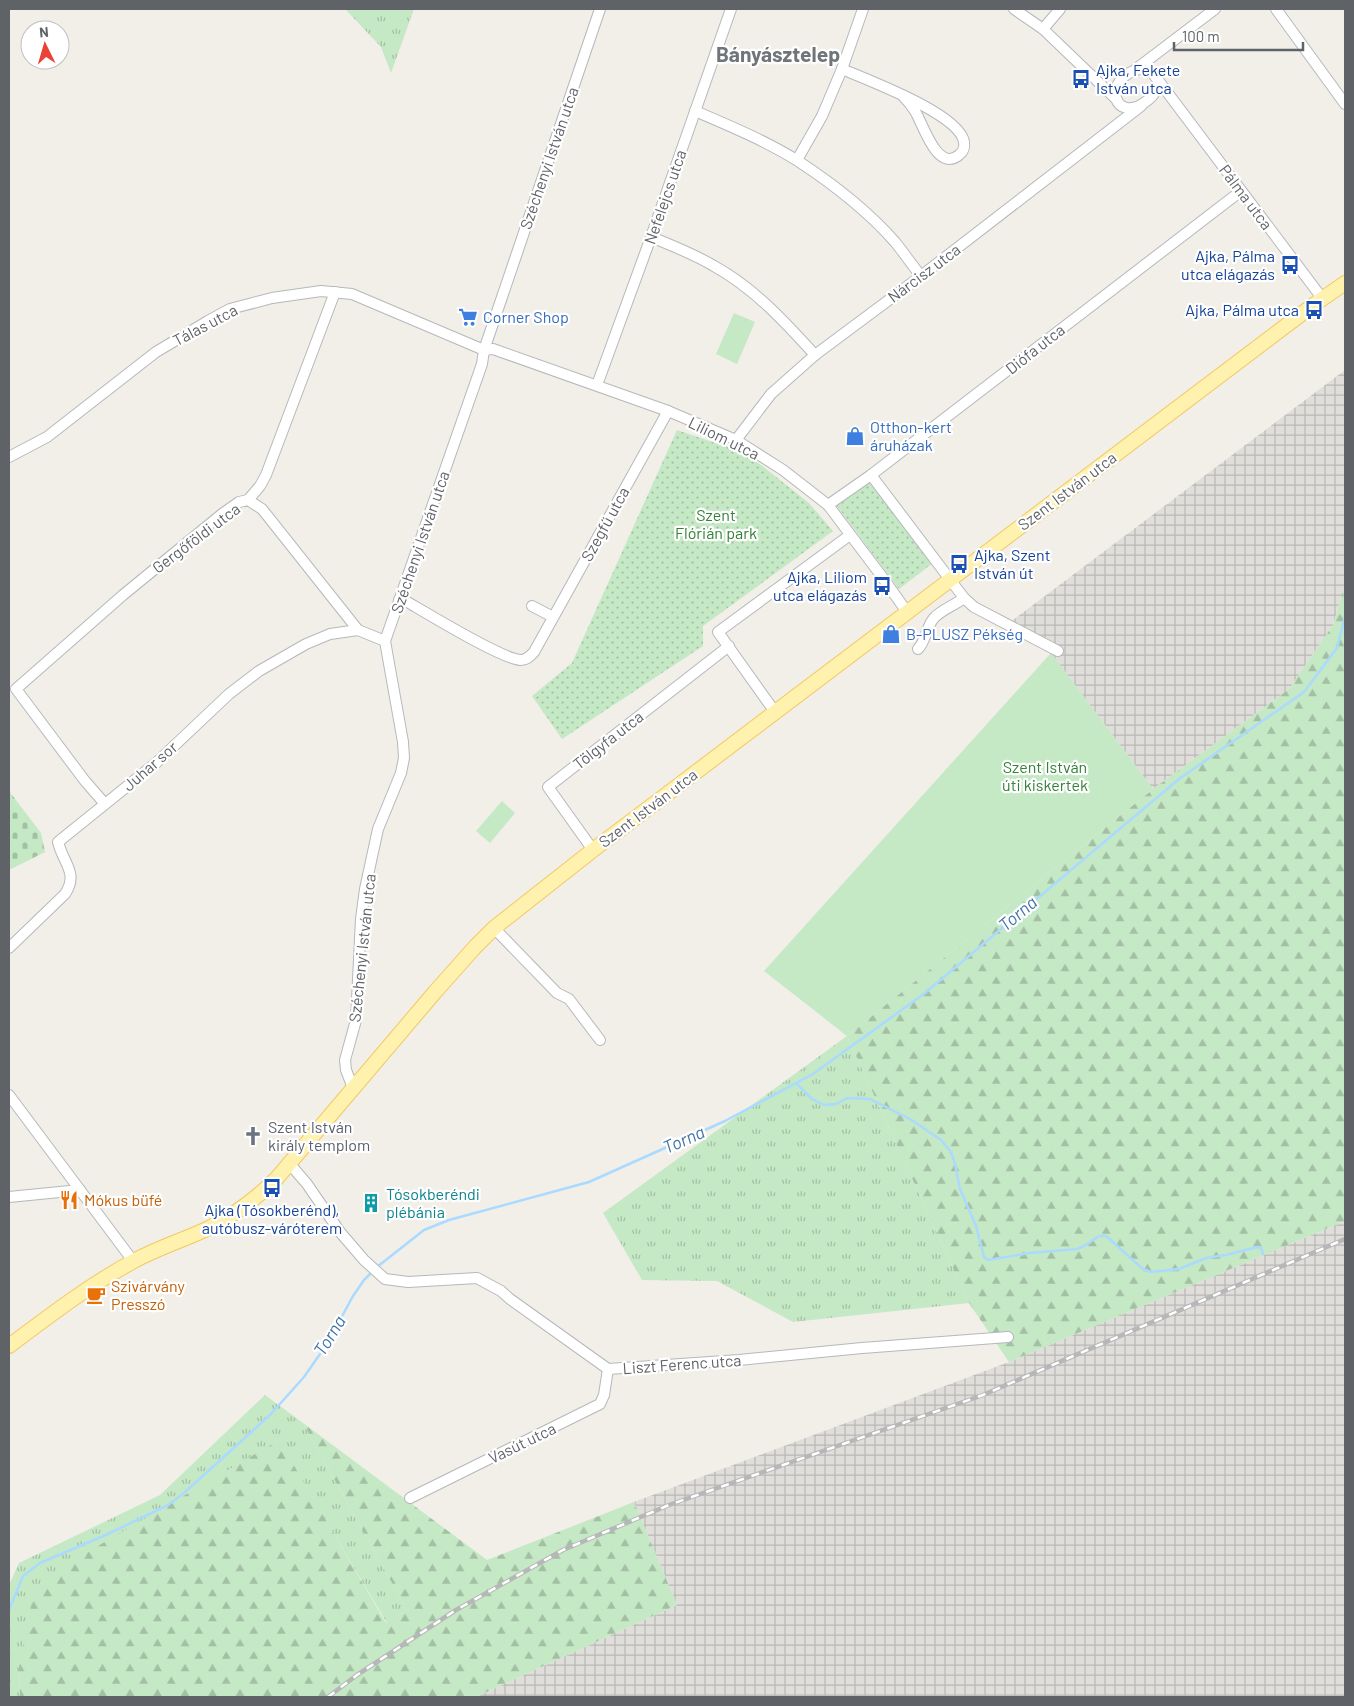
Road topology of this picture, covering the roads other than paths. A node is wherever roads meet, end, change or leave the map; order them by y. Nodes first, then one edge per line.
1 (600, 9) edge
2 (731, 9) edge
3 (863, 9) edge
4 (1014, 9) edge
5 (1060, 9) edge
6 (1215, 9) edge
7 (1276, 9) edge
8 (1042, 29) junction
9 (1156, 54) junction
10 (842, 69) junction
11 (1135, 69) junction
12 (1149, 69) junction
13 (1158, 80) junction
14 (1103, 86) junction
15 (1115, 87) junction
16 (1154, 95) junction
17 (903, 96) junction
18 (1171, 97) junction
19 (1116, 99) junction
20 (1345, 104) edge
21 (1141, 106) junction
22 (1126, 108) junction
23 (695, 111) junction
24 (1124, 119) junction
25 (797, 160) junction
26 (1241, 191) junction
27 (651, 237) junction
28 (921, 276) junction
29 (1345, 283) edge
30 (335, 292) junction
31 (1322, 298) junction
32 (484, 350) junction
33 (814, 355) junction
34 (598, 385) junction
35 (668, 411) junction
36 (736, 440) junction
37 (9, 457) edge
38 (871, 475) junction
39 (248, 500) junction
40 (828, 506) junction
41 (850, 535) junction
42 (949, 580) junction
43 (964, 598) junction
44 (399, 600) junction
45 (532, 606) dead end
46 (906, 612) junction
47 (553, 617) junction
48 (358, 630) junction
49 (385, 641) junction
50 (729, 646) junction
51 (918, 649) dead end
52 (1058, 651) dead end
53 (12, 687) edge
54 (775, 712) junction
55 (105, 804) junction
56 (593, 850) junction
57 (494, 928) junction
58 (9, 948) edge
59 (600, 1040) dead end
60 (354, 1088) junction
61 (9, 1095) edge
62 (289, 1163) junction
63 (80, 1190) junction
64 (9, 1197) edge
65 (133, 1261) junction
66 (1008, 1337) dead end
67 (9, 1346) edge
68 (608, 1369) junction
69 (410, 1498) dead end

1 - 32 street, Széchenyi István utca
2 - 23 street, Nefelejcs utca
3 - 10 street
4 - 8 street
5 - 8 street
6 - 9 street
7 - 20 street
8 - 14 street
9 - 11 street
9 - 12 street
10 - 17 street
10 - 25 street
11 - 12 street
11 - 15 street
12 - 13 street, Pálma utca
13 - 16 street
13 - 18 street, Pálma utca
14 - 15 street
14 - 19 street
15 - 19 street
16 - 18 street
16 - 21 street
17 - 17 street
18 - 26 street, Pálma utca
19 - 22 street
21 - 22 street
21 - 24 street, Nárcisz utca
22 - 24 street
23 - 25 street
23 - 27 street, Nefelejcs utca
24 - 28 street, Nárcisz utca
25 - 28 street
26 - 31 street, Pálma utca
26 - 38 street, Diófa utca
27 - 33 street
27 - 34 street, Nefelejcs utca
28 - 33 street, Nárcisz utca
29 - 31 main road, Szent István utca
30 - 32 street, Tálas utca
30 - 37 street, Tálas utca
30 - 39 street
31 - 42 main road, Szent István utca
32 - 34 street, Liliom utca
32 - 44 street, Széchenyi István utca
33 - 36 street, Nárcisz utca
34 - 35 street, Liliom utca
35 - 36 street, Liliom utca
35 - 47 street, Szegfű utca
36 - 40 street, Liliom utca
38 - 40 street, Diófa utca
38 - 42 street
39 - 48 street, Gergőföldi utca
39 - 53 street, Gergőföldi utca
40 - 41 street, Liliom utca
41 - 46 street, Liliom utca
41 - 50 street
42 - 43 street
42 - 46 main road, Szent István utca
43 - 51 street
43 - 52 street
44 - 47 street, Szegfű utca
44 - 49 street, Széchenyi István utca
45 - 47 street
46 - 54 main road, Szent István utca
48 - 49 street, Gergőföldi utca
48 - 55 street, Juhar sor
49 - 60 street, Széchenyi István utca
50 - 54 street
50 - 56 street, Tölgyfa utca
53 - 55 street, Gergőföldi utca
54 - 56 main road, Szent István utca
55 - 58 street, Juhar sor
56 - 57 main road, Szent István utca
57 - 59 street
57 - 60 main road, Szent István utca
60 - 62 main road, Szent István utca
61 - 63 street
62 - 65 main road, Szent István utca
62 - 68 street, Liszt Ferenc utca
63 - 64 street
63 - 65 street
65 - 67 main road, Szent István utca
66 - 68 street, Liszt Ferenc utca
68 - 69 street, Vasút utca

